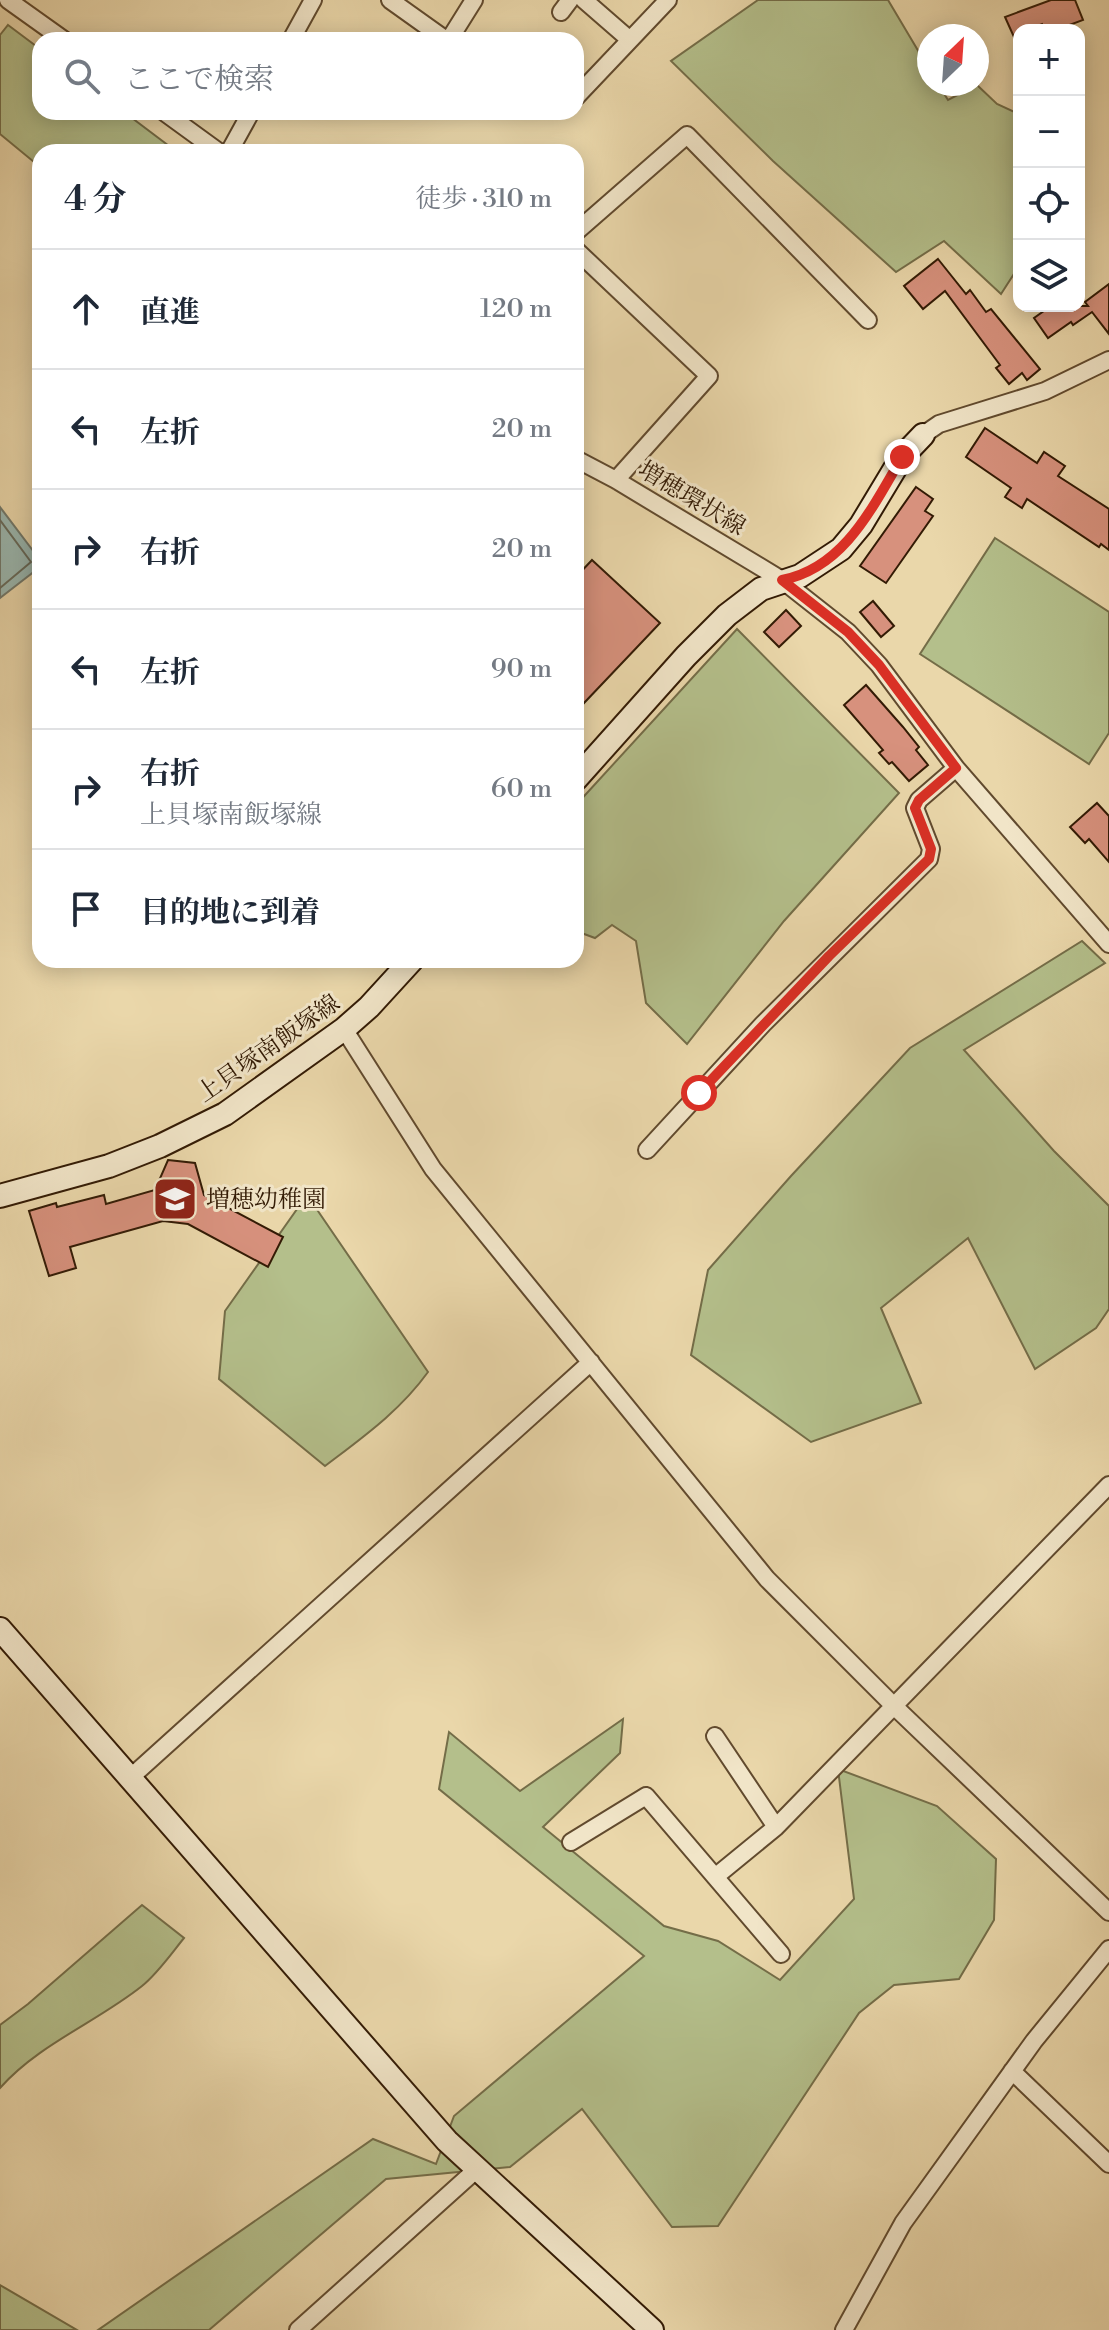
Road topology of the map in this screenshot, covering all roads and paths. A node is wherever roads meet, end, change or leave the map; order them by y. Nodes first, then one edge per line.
1 (8, 0) edge
2 (313, 0) edge
3 (390, 0) edge
4 (474, 0) edge
5 (584, 0) edge
6 (668, 0) edge
7 (53, 32) edge
8 (295, 32) edge
9 (436, 32) edge
10 (452, 32) edge
11 (630, 40) junction
12 (584, 89) edge
13 (175, 120) edge
14 (247, 120) edge
15 (208, 144) edge
16 (233, 144) edge
17 (584, 225) edge
18 (584, 258) edge
19 (868, 320) dead end
20 (1109, 360) edge
21 (923, 435) joint
22 (584, 463) edge
23 (616, 480) junction
24 (782, 580) junction
25 (956, 768) junction
26 (584, 770) edge
27 (1109, 944) edge
28 (405, 968) edge
29 (344, 1029) junction
30 (647, 1150) dead end
31 (0, 1196) edge
32 (591, 1362) junction
33 (1109, 1485) edge
34 (0, 1629) edge
35 (895, 1707) junction
36 (715, 1736) dead end
37 (130, 1778) junction
38 (776, 1827) junction
39 (571, 1842) dead end
40 (715, 1877) junction
41 (1109, 1912) edge
42 (1109, 1949) edge
43 (781, 1954) dead end
44 (1012, 2071) junction
45 (1107, 2161) edge
46 (477, 2169) junction
47 (298, 2330) edge
48 (652, 2330) edge
49 (844, 2330) edge

1 - 7 street
2 - 8 street
3 - 9 street
4 - 10 street
5 - 11 street
6 - 11 street
11 - 12 street
13 - 15 street
14 - 16 street
17 - 19 street
18 - 23 street
20 - 21 street
21 - 24 street
22 - 23 street, 増穂環状線
23 - 24 street, 増穂環状線
24 - 25 street, 増穂環状線
24 - 26 street
25 - 27 street, 増穂環状線
25 - 30 street
28 - 29 street, 上貝塚南飯塚線
29 - 31 street, 上貝塚南飯塚線
29 - 32 street
32 - 35 street
32 - 37 street
33 - 35 street
34 - 37 street
35 - 38 street
35 - 41 street
36 - 38 street
37 - 46 street
38 - 40 street
39 - 40 street
40 - 43 street
42 - 44 street
44 - 45 street
44 - 49 street
46 - 47 street
46 - 48 street

